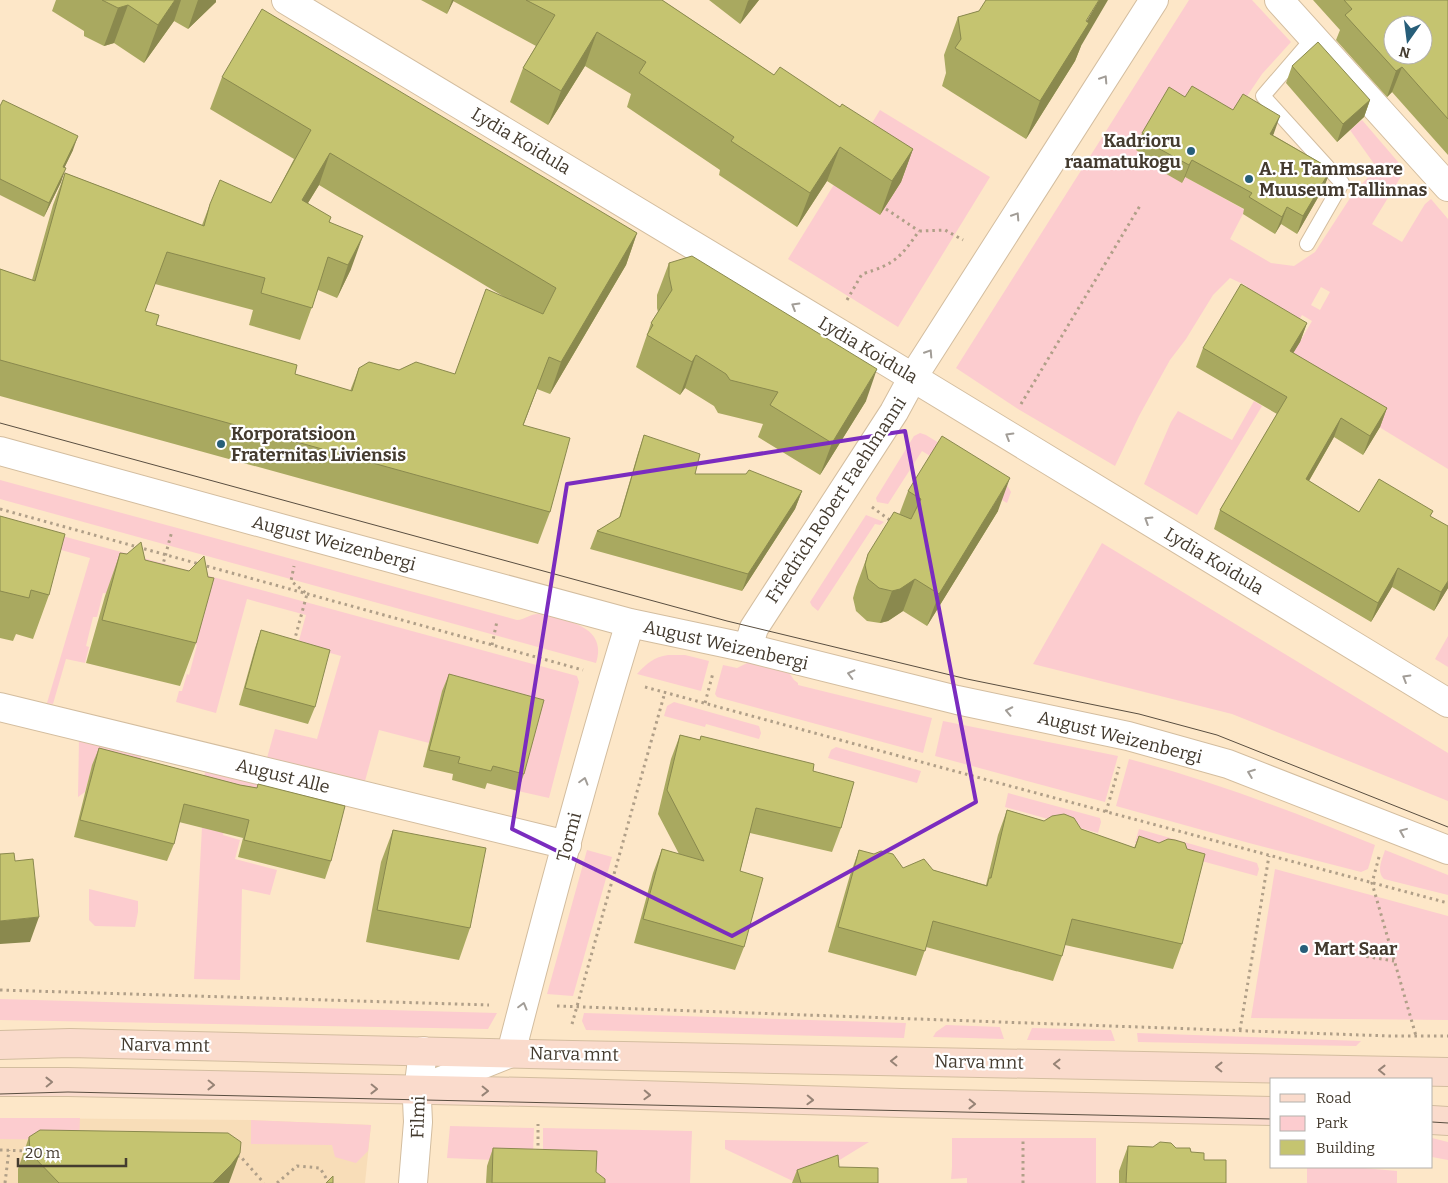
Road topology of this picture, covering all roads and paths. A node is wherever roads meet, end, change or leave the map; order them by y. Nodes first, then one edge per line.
1 (286, 0) edge
2 (1154, 0) edge
3 (1279, 0) edge
4 (1313, 38) junction
5 (1448, 187) edge
6 (1141, 204) dead end
7 (886, 209) edge
8 (919, 231) junction
9 (966, 242) dead end
10 (1307, 244) dead end
11 (843, 307) dead end
12 (913, 378) junction
13 (1003, 432) junction
14 (0, 450) edge
15 (179, 501) junction
16 (867, 504) dead end
17 (0, 509) edge
18 (896, 524) edge
19 (302, 534) junction
20 (165, 555) junction
21 (160, 576) edge
22 (307, 594) junction
23 (630, 623) junction
24 (748, 648) junction
25 (292, 649) edge
26 (713, 671) dead end
27 (613, 678) junction
28 (664, 692) junction
29 (704, 703) junction
30 (1448, 703) edge
31 (0, 707) edge
32 (1128, 736) junction
33 (1106, 812) junction
34 (1387, 826) junction
35 (567, 845) junction
36 (1448, 850) edge
37 (1269, 856) junction
38 (1372, 883) junction
39 (1448, 903) edge
40 (1316, 948) dead end
41 (1394, 961) junction
42 (0, 990) edge
43 (490, 1005) dead end
44 (553, 1006) dead end
45 (578, 1006) junction
46 (1240, 1030) junction
47 (1416, 1036) junction
48 (1448, 1036) edge
49 (0, 1045) edge
50 (422, 1051) junction
51 (511, 1053) junction
52 (1448, 1072) edge
53 (0, 1082) edge
54 (418, 1090) junction
55 (1270, 1112) edge
56 (1433, 1120) edge
57 (538, 1121) dead end
58 (1448, 1121) edge
59 (1023, 1138) dead end
60 (0, 1150) edge
61 (9, 1150) junction
62 (36, 1151) edge
63 (231, 1156) edge
64 (538, 1157) edge
65 (6, 1183) edge
66 (264, 1183) edge
67 (277, 1183) edge
68 (329, 1183) edge
69 (412, 1183) edge
70 (1023, 1183) edge

12 -> 1 street, Lydia Koidula
12 -> 2 street, Friedrich Robert Faehlmanni
3 - 4 street
4 - 5 street
4 - 10 lane
6 - 13 path
7 - 8 path
8 - 9 path
8 - 11 path
12 - 13 street, Lydia Koidula
12 - 24 street, Friedrich Robert Faehlmanni
30 -> 13 street, Lydia Koidula
14 - 15 street, August Weizenbergi
15 - 19 street, August Weizenbergi
15 - 20 path
16 - 18 path
17 - 20 path
19 - 22 path
19 - 23 street, August Weizenbergi
20 - 21 path
20 - 22 path
22 - 25 path
22 - 27 path
23 - 24 street, August Weizenbergi
23 - 27 street, Tormi
32 -> 24 street, August Weizenbergi
26 - 29 path
27 - 28 path
35 -> 27 street, Tormi
28 - 29 path
28 - 45 path
29 - 33 path
31 - 35 street, August Alle
32 - 33 path
34 -> 32 street, August Weizenbergi
33 - 37 path
36 -> 34 street, August Weizenbergi
34 - 38 path
51 -> 35 street, Tormi
37 - 38 path
37 - 46 path
38 - 39 path
38 - 41 path
40 - 41 path
41 - 47 path
42 - 43 path
44 - 45 path
45 - 46 path
46 - 47 path
47 - 48 path
49 - 50 main road, Narva mnt
50 - 51 main road, Narva mnt
50 - 54 street, Filmi
52 -> 51 main road, Narva mnt
51 - 54 street, Narva mnt
53 -> 54 main road, Narva mnt
54 -> 55 main road, Narva mnt
54 - 69 street, Filmi
56 - 58 main road
57 - 64 path
59 - 70 path
60 - 61 path
61 - 62 path
61 - 65 path
63 - 66 path
67 - 68 path

